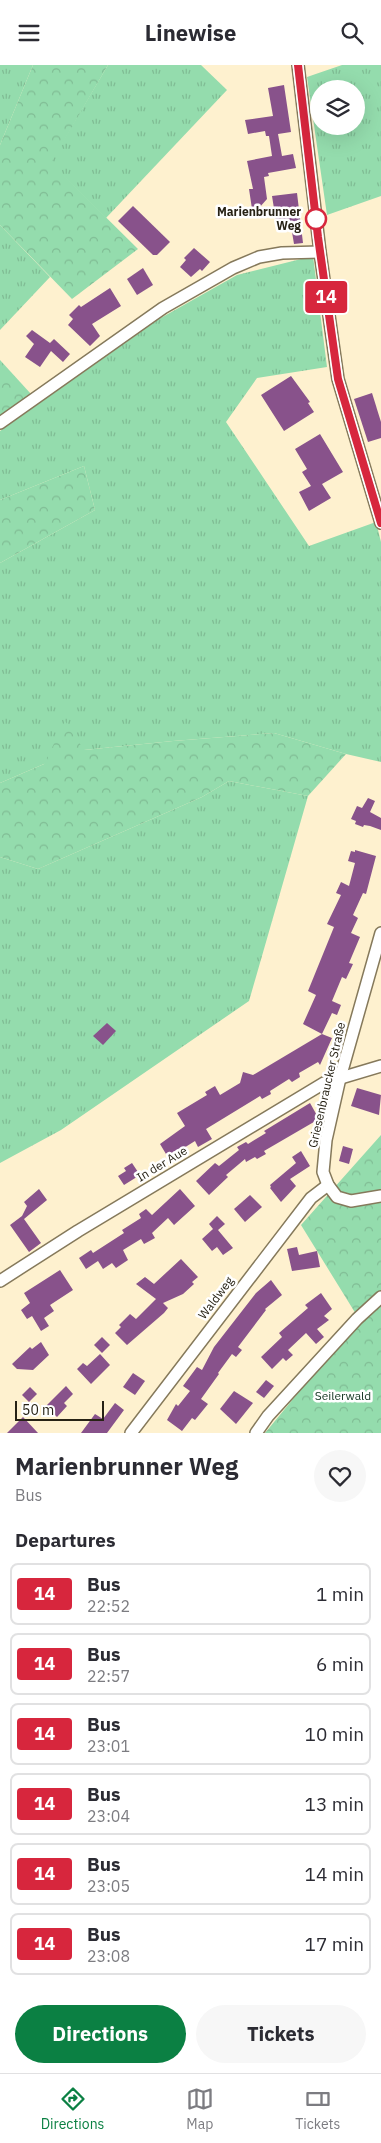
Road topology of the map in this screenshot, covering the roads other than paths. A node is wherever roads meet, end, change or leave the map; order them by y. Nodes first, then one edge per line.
1 (298, 65) edge
2 (320, 252) junction
3 (0, 423) edge
4 (381, 523) edge
5 (381, 933) edge
6 (381, 1066) edge
7 (340, 1078) junction
8 (328, 1185) junction
9 (381, 1196) edge
10 (0, 1281) edge
11 (381, 1297) edge
12 (131, 1433) edge
13 (256, 1433) edge

1 - 2 street
2 - 3 street
2 - 4 street
5 - 7 street, Griesenbraucker Straße
6 - 7 street, In der Aue
7 - 8 street, Griesenbraucker Straße
7 - 10 street, In der Aue
8 - 9 street
8 - 12 street, Waldweg
11 - 13 street

